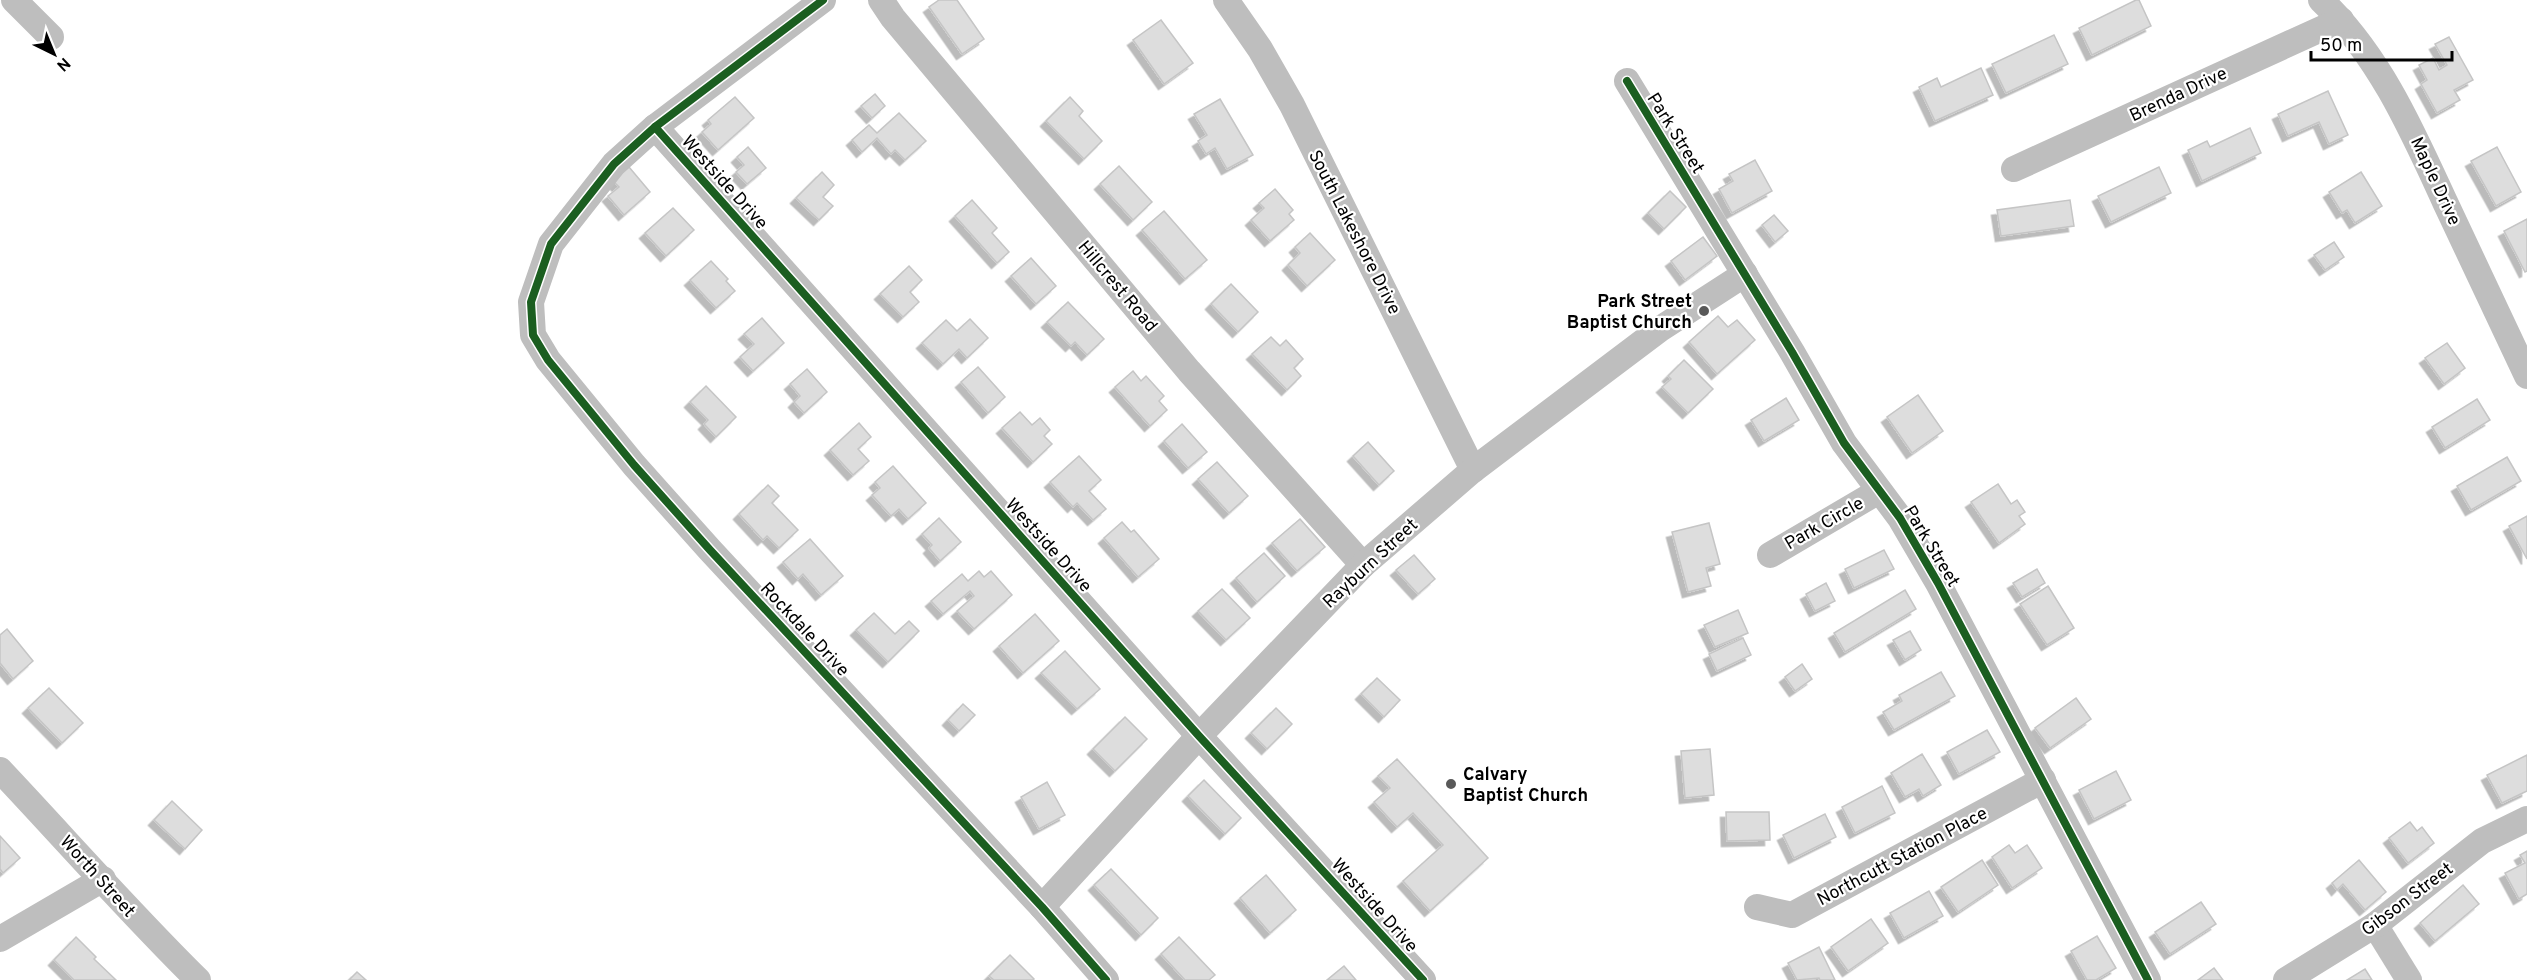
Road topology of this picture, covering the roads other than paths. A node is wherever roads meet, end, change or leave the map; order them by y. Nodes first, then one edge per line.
1 (14, 0) edge
2 (823, 0) edge
3 (881, 0) edge
4 (1226, 0) edge
5 (2321, 0) edge
6 (2342, 20) junction
7 (51, 37) dead end
8 (1627, 81) dead end
9 (656, 127) junction
10 (2014, 169) dead end
11 (1745, 274) junction
12 (2527, 376) edge
13 (1473, 470) junction
14 (1879, 491) junction
15 (1770, 555) dead end
16 (1363, 565) junction
17 (1199, 736) junction
18 (0, 770) edge
19 (2043, 780) junction
20 (2527, 819) edge
21 (103, 879) junction
22 (1042, 907) junction
23 (1757, 907) dead end
24 (2375, 925) junction
25 (0, 939) edge
26 (198, 980) edge
27 (1106, 980) edge
28 (1423, 980) edge
29 (2148, 980) edge
30 (2286, 980) edge
31 (2409, 980) edge

1 - 7 street
2 - 9 street
3 - 16 street, Hillcrest Road
4 - 13 street, South Lakeshore Drive
5 - 6 street, Maple Drive
6 - 10 street, Brenda Drive
6 - 12 street, Maple Drive
8 - 11 street, Park Street
9 - 17 street, Westside Drive
9 - 22 street, Rockdale Drive
11 - 13 street, Rayburn Street
11 - 14 street, Park Street
13 - 16 street, Rayburn Street
14 - 15 street, Park Circle
14 - 19 street, Park Street
16 - 17 street, Rayburn Street
17 - 22 street, Rayburn Street
17 - 28 street, Westside Drive
18 - 21 street, Worth Street
19 - 23 street, Northcutt Station Place
19 - 29 street, Park Street
20 - 24 street, Gibson Street
21 - 25 street
21 - 26 street, Worth Street
22 - 27 street, Rockdale Drive
24 - 30 street, Gibson Street
24 - 31 street

